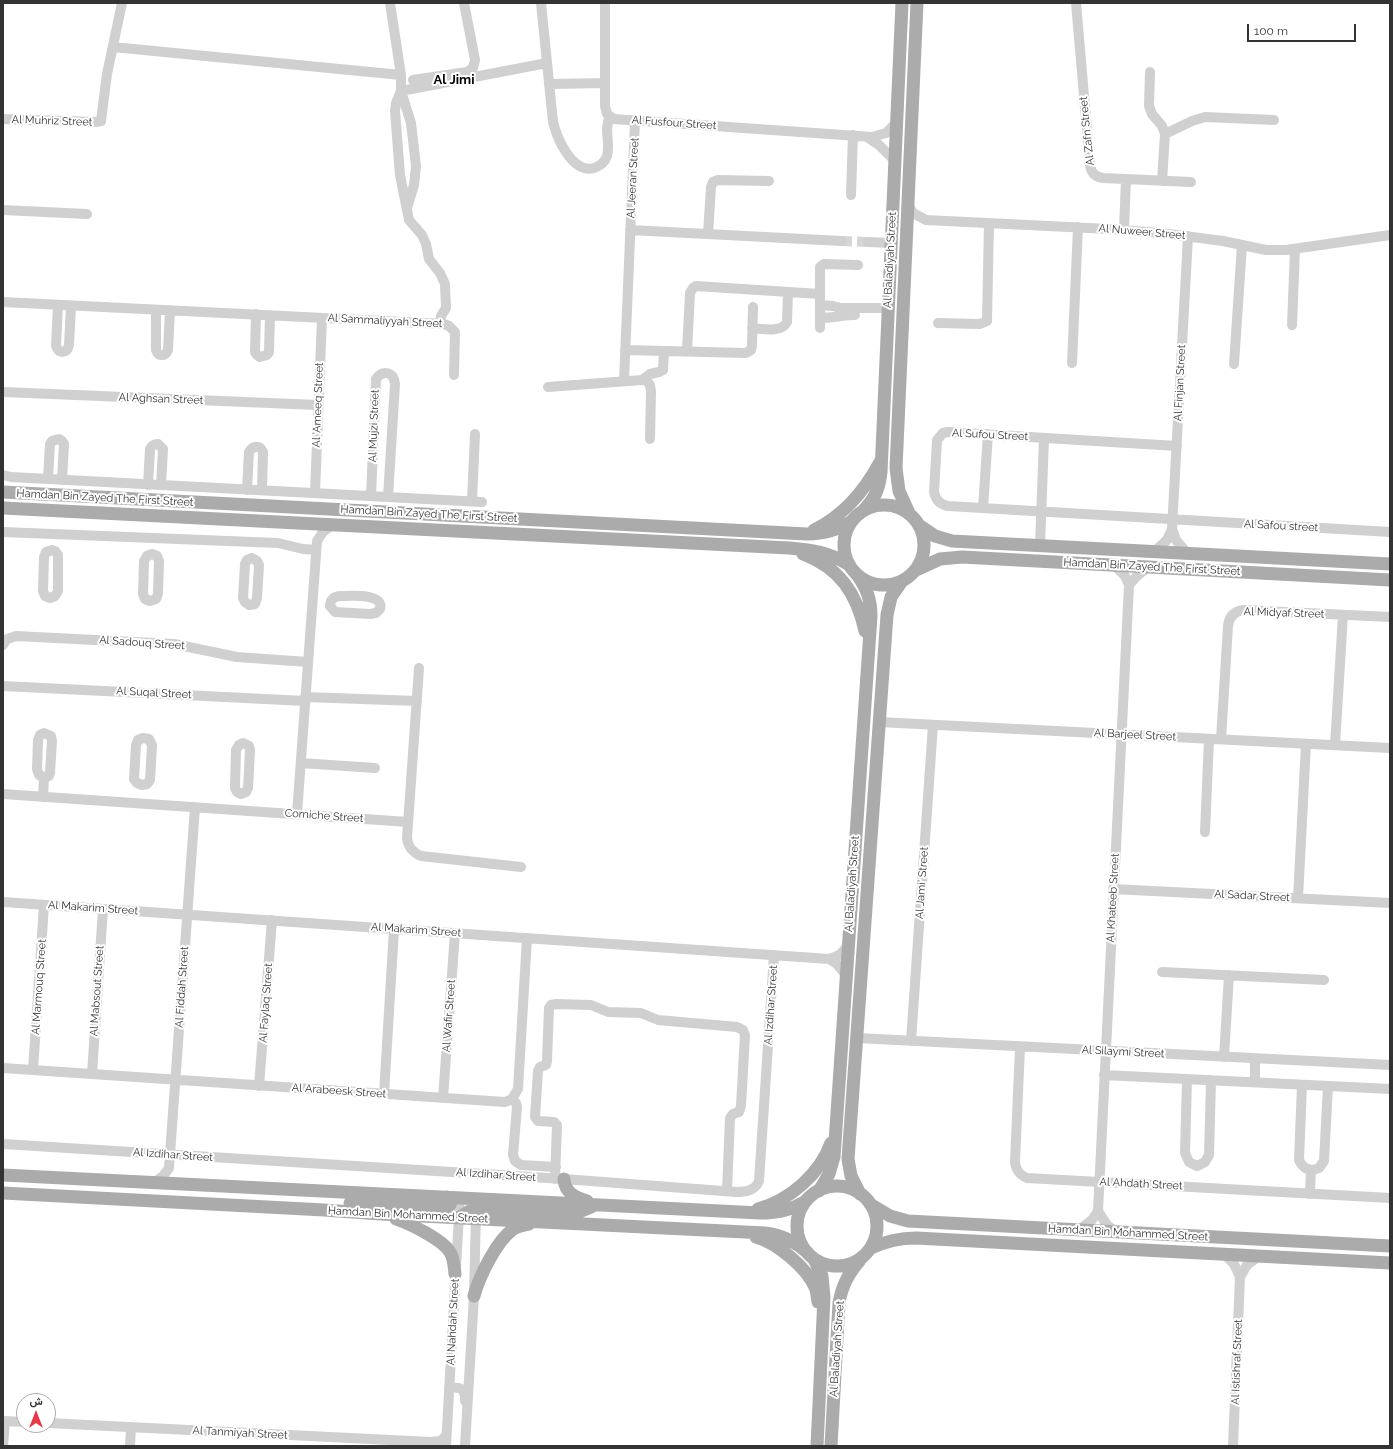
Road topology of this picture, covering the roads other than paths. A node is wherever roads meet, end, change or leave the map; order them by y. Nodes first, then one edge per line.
1 (122, 3) edge
2 (390, 3) edge
3 (464, 3) edge
4 (541, 3) edge
5 (605, 3) edge
6 (902, 3) edge
7 (917, 3) edge
8 (1076, 3) edge
9 (113, 47) junction
10 (547, 63) junction
11 (1150, 72) dead end
12 (402, 74) junction
13 (413, 80) dead end
14 (549, 84) junction
15 (605, 84) junction
16 (401, 91) junction
17 (610, 116) junction
18 (3, 119) edge
19 (1274, 120) dead end
20 (635, 121) junction
21 (896, 123) junction
22 (1165, 134) junction
23 (853, 135) junction
24 (867, 137) junction
25 (895, 161) junction
26 (1126, 179) junction
27 (769, 181) dead end
28 (1162, 181) junction
29 (1191, 182) dead end
30 (851, 195) dead end
31 (908, 204) junction
32 (407, 208) junction
33 (3, 210) edge
34 (86, 214) dead end
35 (926, 220) junction
36 (989, 223) junction
37 (1078, 228) junction
38 (630, 230) junction
39 (1124, 230) junction
40 (708, 234) junction
41 (907, 235) junction
42 (1390, 235) edge
43 (1188, 236) junction
44 (842, 240) tunnel mouth
45 (868, 242) tunnel mouth
46 (891, 243) junction
47 (1242, 245) junction
48 (1295, 249) junction
49 (858, 265) dead end
50 (788, 292) junction
51 (820, 294) junction
52 (3, 302) edge
53 (58, 305) junction
54 (820, 305) junction
55 (71, 306) junction
56 (753, 307) dead end
57 (156, 310) junction
58 (170, 310) junction
59 (888, 311) junction
60 (256, 314) junction
61 (270, 315) junction
62 (322, 318) junction
63 (938, 323) dead end
64 (440, 324) junction
65 (1292, 325) dead end
66 (752, 328) junction
67 (625, 350) junction
68 (664, 351) junction
69 (688, 351) junction
70 (1072, 363) dead end
71 (1234, 364) dead end
72 (454, 375) dead end
73 (645, 379) junction
74 (624, 381) junction
75 (548, 387) dead end
76 (3, 392) edge
77 (318, 405) junction
78 (475, 434) dead end
79 (988, 434) junction
80 (1044, 438) junction
81 (650, 439) dead end
82 (1177, 446) junction
83 (881, 460) junction
84 (3, 475) edge
85 (48, 479) junction
86 (62, 480) junction
87 (148, 484) junction
88 (162, 485) junction
89 (247, 490) junction
90 (262, 490) junction
91 (3, 492) edge
92 (315, 493) junction
93 (350, 495) junction
94 (371, 496) junction
95 (388, 497) junction
96 (3, 508) edge
97 (983, 508) junction
98 (336, 510) junction
99 (363, 511) junction
100 (863, 511) junction
101 (1041, 512) junction
102 (909, 514) junction
103 (852, 521) junction
104 (300, 523) junction
105 (1172, 524) junction
106 (332, 525) junction
107 (920, 526) junction
108 (3, 532) edge
109 (1390, 532) edge
110 (52, 534) junction
111 (807, 534) junction
112 (152, 538) junction
113 (253, 542) junction
114 (316, 546) junction
115 (1040, 546) junction
116 (789, 548) junction
117 (52, 550) dead end
118 (1154, 552) junction
119 (1187, 553) junction
120 (152, 554) dead end
121 (252, 558) dead end
122 (1390, 564) edge
123 (849, 565) junction
124 (1114, 565) junction
125 (1148, 567) junction
126 (916, 570) junction
127 (858, 576) junction
128 (1390, 580) edge
129 (902, 581) junction
130 (1129, 585) junction
131 (312, 603) junction
132 (330, 604) dead end
133 (1342, 615) junction
134 (1390, 617) edge
135 (3, 645) edge
136 (869, 647) junction
137 (308, 662) junction
138 (419, 668) dead end
139 (3, 686) edge
140 (305, 699) junction
141 (417, 701) junction
142 (879, 722) junction
143 (932, 725) junction
144 (1121, 734) junction
145 (1209, 739) junction
146 (1221, 739) junction
147 (1306, 744) junction
148 (1335, 745) junction
149 (1390, 748) edge
150 (301, 763) junction
151 (375, 768) dead end
152 (44, 778) dead end
153 (142, 785) dead end
154 (3, 794) edge
155 (241, 794) dead end
156 (43, 796) junction
157 (141, 803) junction
158 (195, 807) junction
159 (240, 810) junction
160 (297, 814) junction
161 (408, 822) junction
162 (1205, 832) dead end
163 (521, 867) dead end
164 (1114, 889) junction
165 (1298, 898) junction
166 (3, 902) edge
167 (1390, 903) edge
168 (44, 905) junction
169 (103, 909) junction
170 (188, 914) junction
171 (272, 920) junction
172 (394, 929) junction
173 (455, 933) junction
174 (527, 938) junction
175 (848, 944) junction
176 (774, 955) junction
177 (829, 958) junction
178 (1162, 972) dead end
179 (846, 975) junction
180 (1229, 975) junction
181 (1324, 980) dead end
182 (857, 1038) junction
183 (911, 1041) junction
184 (1020, 1047) junction
185 (1105, 1051) junction
186 (1224, 1057) junction
187 (1255, 1059) junction
188 (1390, 1065) edge
189 (3, 1068) edge
190 (33, 1070) junction
191 (92, 1074) junction
192 (1104, 1075) junction
193 (1187, 1079) junction
194 (175, 1080) junction
195 (1211, 1080) junction
196 (1255, 1082) junction
197 (1302, 1085) junction
198 (259, 1086) junction
199 (1328, 1086) junction
200 (1390, 1089) edge
201 (384, 1094) junction
202 (443, 1098) junction
203 (512, 1099) junction
204 (835, 1132) junction
205 (3, 1144) edge
206 (170, 1155) junction
207 (556, 1167) junction
208 (169, 1168) junction
209 (1311, 1170) junction
210 (3, 1175) edge
211 (560, 1179) junction
212 (155, 1182) junction
213 (1099, 1182) junction
214 (182, 1184) junction
215 (727, 1191) junction
216 (819, 1191) junction
217 (3, 1193) edge
218 (860, 1194) junction
219 (1310, 1194) junction
220 (453, 1197) junction
221 (1390, 1198) edge
222 (806, 1201) junction
223 (596, 1204) junction
224 (870, 1204) junction
225 (477, 1209) junction
226 (324, 1210) junction
227 (1098, 1211) junction
228 (747, 1212) junction
229 (381, 1214) junction
230 (458, 1218) junction
231 (554, 1222) junction
232 (1079, 1230) junction
233 (737, 1232) junction
234 (1116, 1232) junction
235 (1389, 1246) edge
236 (870, 1248) junction
237 (1225, 1255) junction
238 (811, 1256) junction
239 (1259, 1256) junction
240 (860, 1258) junction
241 (1390, 1263) edge
242 (455, 1274) junction
243 (1240, 1277) junction
244 (474, 1296) junction
245 (822, 1336) junction
246 (449, 1388) junction
247 (4, 1421) edge
248 (16, 1422) edge
249 (56, 1423) edge
250 (131, 1427) junction
251 (446, 1441) edge
252 (411, 1444) edge
253 (434, 1444) edge
254 (465, 1444) edge
255 (3, 1446) edge
256 (130, 1446) edge
257 (817, 1446) edge
258 (831, 1446) edge
259 (1233, 1446) edge

1 - 9 street, Al Muhriz Street
2 - 12 street
3 - 13 street
4 - 10 street
5 - 15 street
6 - 21 main road, Al Baladiyah Street
7 - 31 main road, Al Baladiyah Street
8 - 26 street, Al Zafn Street
9 - 12 street
9 - 18 street, Al Muhriz Street
10 - 14 street
10 - 16 street
11 - 22 street
12 - 16 street
14 - 15 street
14 - 17 street
15 - 17 street
16 - 32 street
16 - 32 street
17 - 20 street, Al Fusfour Street
19 - 22 street
20 - 23 street, Al Fusfour Street
20 - 38 street, Al Jeeran Street
21 - 24 street, Al Fusfour Street
21 - 25 main road, Al Baladiyah Street
22 - 28 street
23 - 24 street, Al Fusfour Street
23 - 30 street
24 - 25 street, Al Fusfour Street
25 - 46 main road, Al Baladiyah Street
26 - 28 street, Al Zafn Street
26 - 39 street
27 - 40 street
28 - 29 street, Al Zafn Street
31 - 35 street
31 - 41 main road, Al Baladiyah Street
32 - 64 street
33 - 34 street
35 - 36 street, Al Nuweer Street
35 - 41 street
36 - 37 street, Al Nuweer Street
36 - 63 street
37 - 39 street, Al Nuweer Street
37 - 70 street
38 - 40 street, Al Jeeran Street
38 - 67 street
39 - 43 street, Al Nuweer Street
40 - 44 street, Al Jeeran Street
41 - 102 main road, Al Baladiyah Street
42 - 48 street, Al Nuweer Street
43 - 47 street, Al Nuweer Street
43 - 82 street, Al Finjan Street
45 - 46 street
46 - 59 main road, Al Baladiyah Street
47 - 48 street, Al Nuweer Street
47 - 71 street
48 - 65 street
49 - 51 street
50 - 51 street
50 - 66 street
50 - 69 street
51 - 54 street
52 - 53 street, Al Sammaliyyah Street
53 - 55 street, Al Sammaliyyah Street
53 - 55 street
54 - 59 street
54 - 59 street
55 - 57 street, Al Sammaliyyah Street
56 - 66 street
57 - 58 street, Al Sammaliyyah Street
57 - 58 street
58 - 60 street, Al Sammaliyyah Street
59 - 83 main road, Al Baladiyah Street
60 - 61 street, Al Sammaliyyah Street
60 - 61 street
61 - 62 street, Al Sammaliyyah Street
62 - 64 street, Al Sammaliyyah Street
62 - 77 street, Al 'Ameeq Street
64 - 72 street, Al Sammaliyyah Street
66 - 69 street
67 - 68 street
67 - 74 street
68 - 69 street
68 - 73 street
73 - 74 street
73 - 81 street
74 - 75 street
76 - 77 street, Al Aghsan Street
77 - 92 street, Al 'Ameeq Street
78 - 95 street
79 - 80 street, Al Sufou Street
79 - 97 street
79 - 97 street, Al Sufou Street
80 - 82 street, Al Sufou Street
80 - 101 street
82 - 105 street, Al Finjan Street
83 - 100 main road, Al Baladiyah Street
83 - 111 main road
84 - 85 street
85 - 86 street
85 - 86 street
86 - 87 street
87 - 88 street
87 - 88 street
88 - 89 street
89 - 90 street
89 - 90 street
90 - 92 street
91 - 98 main road, Hamdan Bin Zayed The First Street
92 - 93 street
93 - 94 street
93 - 98 street
93 - 99 street
94 - 95 street
94 - 95 street, Al Mujzi Street
96 - 104 main road, Hamdan Bin Zayed The First Street
97 - 101 street, Al Sufou Street
98 - 99 main road, Hamdan Bin Zayed The First Street
99 - 111 main road, Hamdan Bin Zayed The First Street
100 - 102 main road
100 - 103 main road
101 - 105 street, Al Sufou Street
101 - 115 street
102 - 107 main road
103 - 111 main road, Hamdan Bin Zayed The First Street
103 - 123 main road
104 - 106 main road, Hamdan Bin Zayed The First Street
104 - 114 street
105 - 109 street, Al Safou street
105 - 118 street
105 - 119 street
106 - 114 street
106 - 116 main road, Hamdan Bin Zayed The First Street
107 - 115 main road, Hamdan Bin Zayed The First Street
107 - 126 main road
108 - 110 street
110 - 112 street
110 - 117 street
112 - 113 street
112 - 120 street
113 - 114 street
113 - 121 street
114 - 131 street
115 - 118 main road, Hamdan Bin Zayed The First Street
116 - 123 main road, Hamdan Bin Zayed The First Street
116 - 136 main road
118 - 119 main road, Hamdan Bin Zayed The First Street
119 - 122 main road, Hamdan Bin Zayed The First Street
123 - 127 main road
124 - 125 main road, Hamdan Bin Zayed The First Street
124 - 126 main road, Hamdan Bin Zayed The First Street
124 - 130 street
125 - 128 main road, Hamdan Bin Zayed The First Street
125 - 130 street
126 - 129 main road
127 - 129 main road
127 - 136 main road, Al Baladiyah Street
129 - 142 main road, Al Baladiyah Street
130 - 144 street, Al Khateeb Street
131 - 132 street
131 - 137 street
133 - 134 street, Al Midyaf Street
133 - 146 street, Al Midyaf Street
133 - 148 street
135 - 137 street, Al Sadouq Street
136 - 175 main road, Al Baladiyah Street
137 - 140 street
138 - 141 street
139 - 140 street, Al Suqal Street
140 - 141 street, Al Suqal Street
140 - 150 street
141 - 161 street
142 - 143 street, Al Barjeel Street
142 - 182 main road, Al Baladiyah Street
143 - 144 street, Al Barjeel Street
143 - 183 street, Al Jami' Street
144 - 145 street, Al Barjeel Street
144 - 164 street, Al Khateeb Street
145 - 146 street, Al Barjeel Street
145 - 162 street
146 - 147 street, Al Barjeel Street
147 - 148 street, Al Barjeel Street
147 - 165 street
148 - 149 street, Al Barjeel Street
150 - 151 street
150 - 160 street
152 - 156 street
153 - 157 street
154 - 156 street, Corniche Street
155 - 159 street
156 - 157 street, Corniche Street
157 - 158 street, Corniche Street
158 - 159 street, Corniche Street
158 - 170 street, Al Fiddah Street
159 - 160 street, Corniche Street
160 - 161 street, Corniche Street
161 - 163 street
164 - 165 street, Al Sadar Street
164 - 185 street, Al Khateeb Street
165 - 167 street, Al Sadar Street
166 - 168 street, Al Makarim Street
168 - 169 street, Al Makarim Street
168 - 190 street, Al Marmouq Street
169 - 170 street, Al Makarim Street
169 - 191 street, Al Mabsout Street
170 - 171 street, Al Makarim Street
170 - 194 street, Al Fiddah Street
171 - 172 street, Al Makarim Street
171 - 198 street, Al Faylaq Street
172 - 173 street, Al Makarim Street
172 - 201 street
173 - 174 street, Al Makarim Street
173 - 202 street, Al Wafir Street
174 - 176 street, Al Makarim Street
174 - 203 street
175 - 177 street
175 - 179 main road, Al Baladiyah Street
176 - 177 street, Al Makarim Street
176 - 215 street, Al Izdihar Street
177 - 179 street
178 - 180 street
179 - 204 main road, Al Baladiyah Street
180 - 181 street
180 - 186 street
182 - 183 street, Al Silaymi Street
182 - 218 main road, Al Baladiyah Street
183 - 184 street, Al Silaymi Street
184 - 185 street, Al Silaymi Street
184 - 213 street, Al Ahdath Street
185 - 186 street, Al Silaymi Street
185 - 192 street, Al Khateeb Street
186 - 187 street, Al Silaymi Street
187 - 188 street, Al Silaymi Street
187 - 196 street
189 - 190 street, Al Arabeesk Street
190 - 191 street, Al Arabeesk Street
191 - 194 street, Al Arabeesk Street
192 - 193 street
192 - 213 street, Al Khateeb Street
193 - 195 street
193 - 195 street
194 - 198 street, Al Arabeesk Street
194 - 206 street, Al Fiddah Street
195 - 196 street
196 - 197 street
197 - 199 street
197 - 209 street
198 - 201 street, Al Arabeesk Street
199 - 200 street
199 - 209 street
201 - 202 street, Al Arabeesk Street
202 - 203 street, Al Arabeesk Street
203 - 207 street
204 - 216 main road, Al Baladiyah Street
204 - 228 main road
205 - 206 street, Al Izdihar Street
206 - 208 street, Al Fiddah Street
206 - 211 street, Al Izdihar Street
207 - 211 street
207 - 215 street
208 - 212 street
208 - 214 street
209 - 219 street
210 - 212 main road, Hamdan Bin Mohammed Street
211 - 215 street, Al Izdihar Street
211 - 223 main road
212 - 214 main road, Hamdan Bin Mohammed Street
213 - 219 street, Al Ahdath Street
213 - 227 street, Al Khateeb Street
214 - 220 main road, Hamdan Bin Mohammed Street
216 - 218 main road
216 - 222 main road
217 - 226 main road, Hamdan Bin Mohammed Street
218 - 224 main road
219 - 221 street, Al Ahdath Street
220 - 225 main road, Hamdan Bin Mohammed Street
220 - 226 main road
220 - 230 street, Al Nahdah Street
222 - 228 main road, Hamdan Bin Mohammed Street
222 - 238 main road
223 - 225 main road, Hamdan Bin Mohammed Street
223 - 228 main road, Hamdan Bin Mohammed Street
224 - 232 main road, Hamdan Bin Mohammed Street
224 - 236 main road
225 - 230 main road, Hamdan Bin Mohammed Street
225 - 231 main road, Hamdan Bin Mohammed Street
225 - 244 street, Al Nahdah Street
226 - 229 main road, Hamdan Bin Mohammed Street
227 - 232 street
227 - 234 street
229 - 230 main road, Hamdan Bin Mohammed Street
229 - 242 main road
230 - 242 street, Al Nahdah Street
231 - 233 main road, Hamdan Bin Mohammed Street
231 - 244 main road
232 - 234 main road, Hamdan Bin Mohammed Street
233 - 238 main road, Hamdan Bin Mohammed Street
233 - 245 main road
234 - 235 main road, Hamdan Bin Mohammed Street
236 - 237 main road, Hamdan Bin Mohammed Street
236 - 240 main road
237 - 239 main road, Hamdan Bin Mohammed Street
237 - 243 street
238 - 240 main road
238 - 245 main road, Al Baladiyah Street
239 - 241 main road, Hamdan Bin Mohammed Street
239 - 243 street
240 - 258 main road, Al Baladiyah Street
242 - 246 street, Al Nahdah Street
243 - 259 street, Al Istishraf Street
244 - 254 street, Al Nahdah Street
245 - 257 main road, Al Baladiyah Street
246 - 251 street, Al Nahdah Street
246 - 254 street
247 - 248 street
247 - 255 street
249 - 250 street, Al Tanmiyah Street
250 - 252 street, Al Tanmiyah Street
250 - 256 street
251 - 253 street, Al Tanmiyah Street
252 - 253 street, Al Tanmiyah Street

